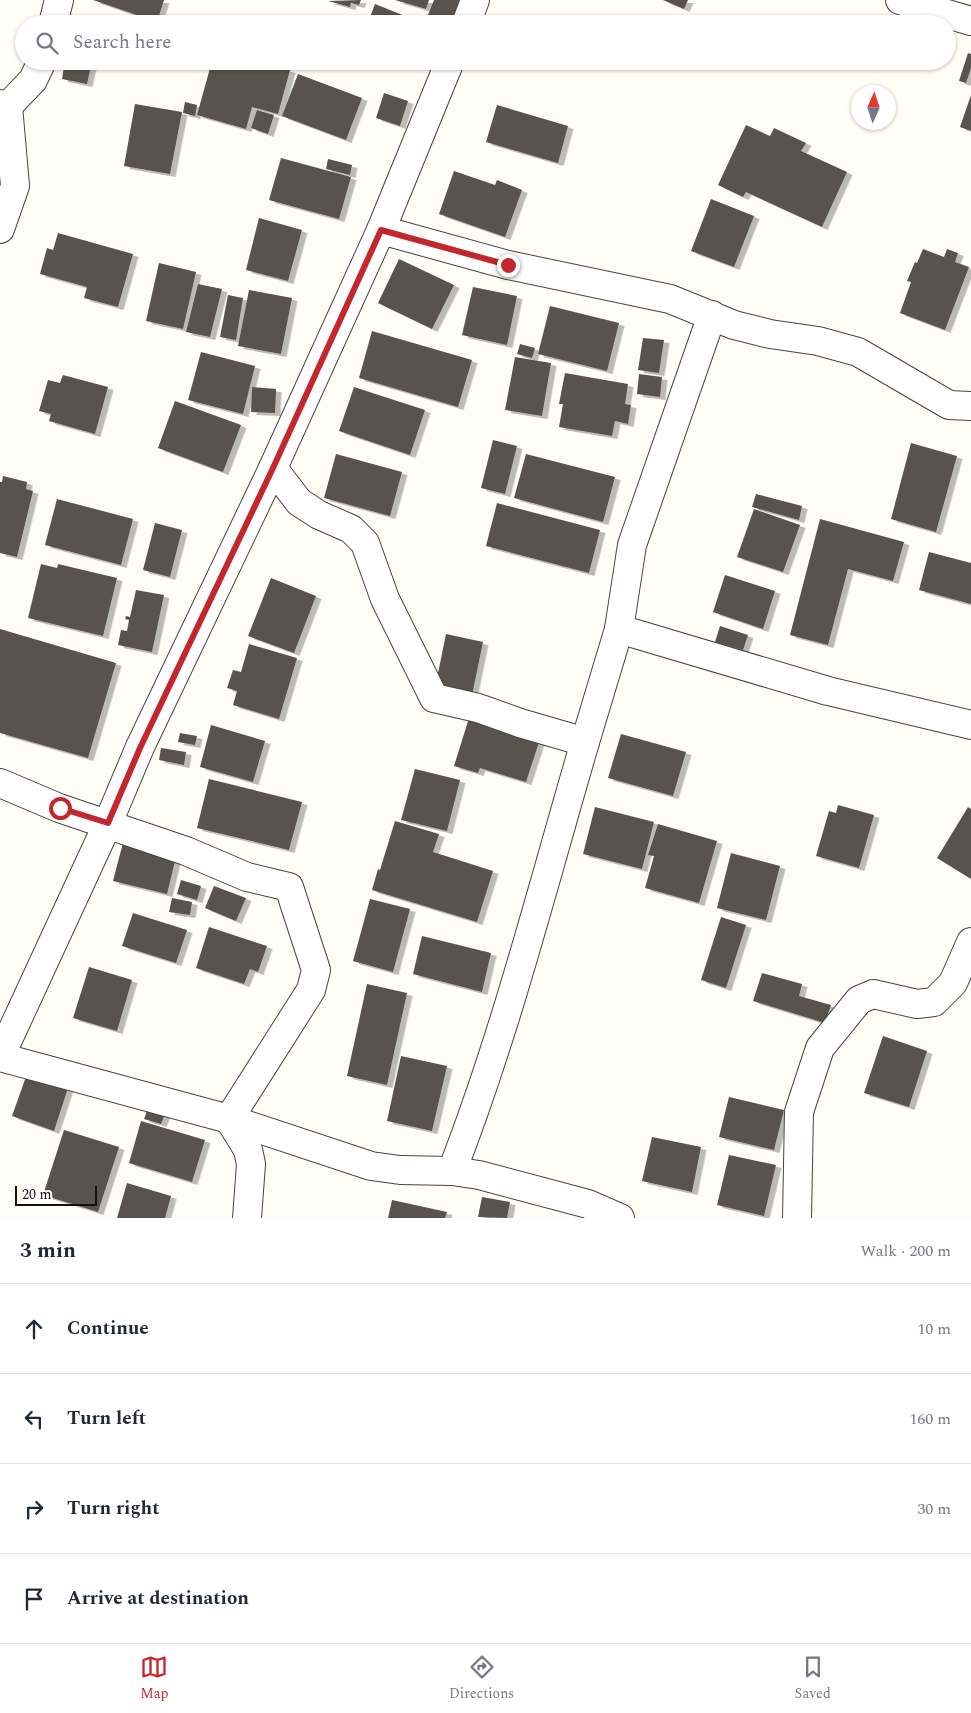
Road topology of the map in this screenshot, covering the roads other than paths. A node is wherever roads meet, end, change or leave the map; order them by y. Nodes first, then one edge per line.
1 (59, 0) edge
2 (476, 0) edge
3 (900, 0) edge
4 (55, 15) edge
5 (470, 15) edge
6 (951, 15) edge
7 (956, 17) edge
8 (971, 21) edge
9 (38, 70) edge
10 (446, 70) edge
11 (4, 105) edge
12 (0, 228) edge
13 (381, 230) junction
14 (712, 315) junction
15 (971, 406) edge
16 (273, 468) junction
17 (619, 630) junction
18 (971, 725) edge
19 (585, 742) junction
20 (0, 783) edge
21 (108, 823) junction
22 (971, 942) edge
23 (0, 1057) edge
24 (230, 1119) junction
25 (452, 1171) junction
26 (248, 1218) edge
27 (620, 1218) edge
28 (797, 1218) edge

1 - 4 street
2 - 5 street
3 - 6 street
7 - 8 street
9 - 11 street
10 - 13 street
11 - 12 street
13 - 14 street
13 - 16 street
14 - 15 street
14 - 17 street
16 - 19 street
16 - 21 street
17 - 18 street
17 - 19 street
19 - 25 street
20 - 21 street
21 - 23 street
21 - 24 street
22 - 28 street
23 - 24 street
24 - 25 street
24 - 26 street
25 - 27 street

